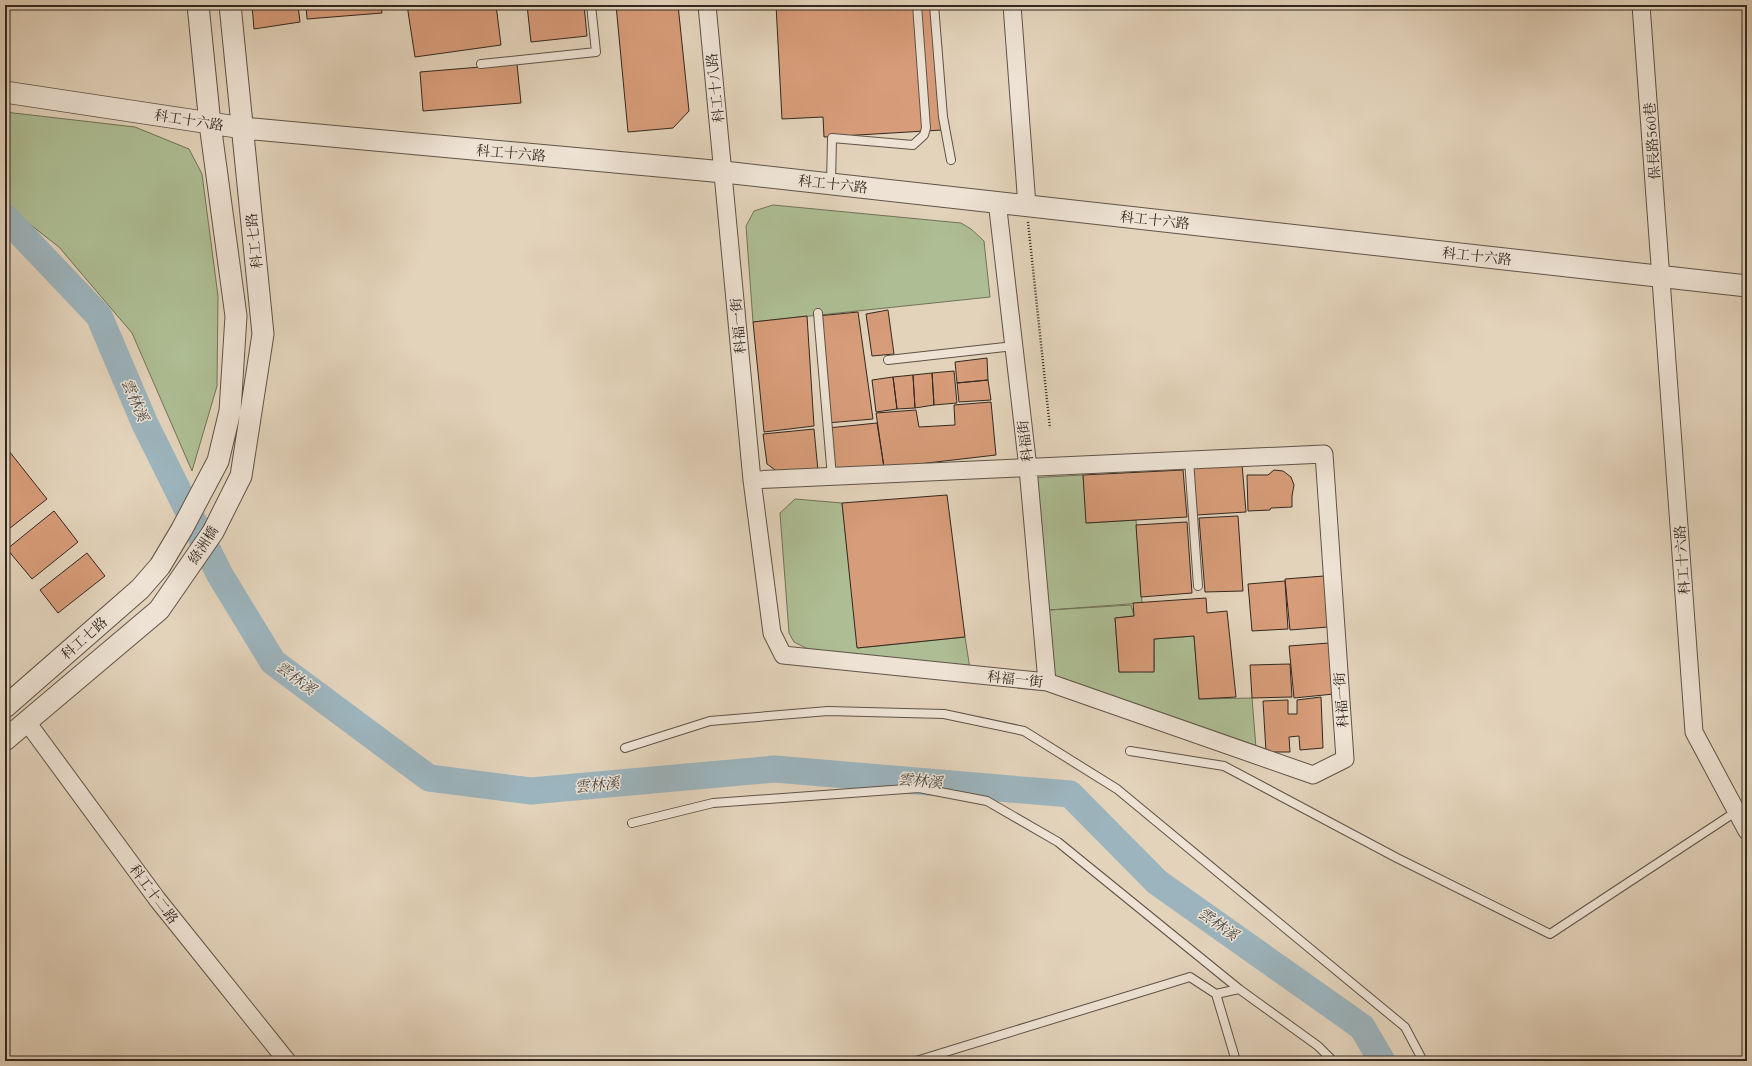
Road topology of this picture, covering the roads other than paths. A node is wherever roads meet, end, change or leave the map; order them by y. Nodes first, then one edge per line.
1 (198, 5) edge
2 (230, 5) edge
3 (591, 5) edge
4 (707, 5) edge
5 (917, 5) edge
6 (934, 5) edge
7 (1012, 5) edge
8 (1641, 5) edge
9 (481, 64) dead end
10 (5, 92) edge
11 (210, 124) junction
12 (243, 128) junction
13 (951, 160) dead end
14 (724, 172) junction
15 (831, 183) junction
16 (997, 201) junction
17 (1027, 206) junction
18 (1662, 277) junction
19 (1747, 286) edge
20 (818, 313) dead end
21 (1014, 346) junction
22 (888, 360) dead end
23 (1189, 460) junction
24 (218, 461) joint
25 (1028, 468) junction
26 (241, 476) joint
27 (832, 477) junction
28 (752, 480) junction
29 (160, 566) joint
30 (1198, 586) dead end
31 (159, 610) joint
32 (1047, 682) junction
33 (7, 701) edge
34 (27, 722) junction
35 (5, 740) edge
36 (625, 748) dead end
37 (1130, 751) dead end
38 (1737, 810) junction
39 (632, 823) dead end
40 (1747, 831) edge
41 (1239, 989) junction
42 (1216, 994) junction
43 (287, 1061) edge
44 (916, 1061) edge
45 (1236, 1061) edge
46 (1333, 1061) edge
47 (1423, 1061) edge

1 - 11 street, 科工七路
2 - 12 street, 科工七路
3 - 9 lane
4 - 14 street, 科工十八路
5 - 15 lane
6 - 13 lane
7 - 17 street
8 - 18 street, 保長路560巷
10 - 11 street, 科工十六路
11 - 12 street, 科工十六路
11 - 24 street, 科工七路
12 - 14 street, 科工十六路
12 - 26 street, 科工七路
14 - 15 street, 科工十六路
14 - 28 street, 科福一街
15 - 16 street, 科工十六路
16 - 17 street, 科工十六路
16 - 21 street, 科福街
17 - 18 street, 科工十六路
18 - 19 street, 科工十六路
18 - 38 street, 科工十六路
20 - 27 lane
21 - 22 lane
21 - 25 street, 科福街
23 - 25 street, 科福一街
23 - 30 lane
23 - 32 street, 科福一街
24 - 29 street, 綠洲橋
25 - 27 street, 科福一街
25 - 32 street, 科福街
26 - 31 street, 綠洲橋
27 - 28 street, 科福一街
28 - 32 street, 科福一街
29 - 33 street, 科工七路
31 - 34 street, 科工七路
33 - 34 street
34 - 35 street, 科工七路
34 - 43 street, 科工十二路
36 - 47 lane
37 - 38 lane
38 - 40 street, 科工十六路
39 - 41 lane
41 - 42 lane
41 - 46 lane
42 - 44 lane
42 - 45 lane

